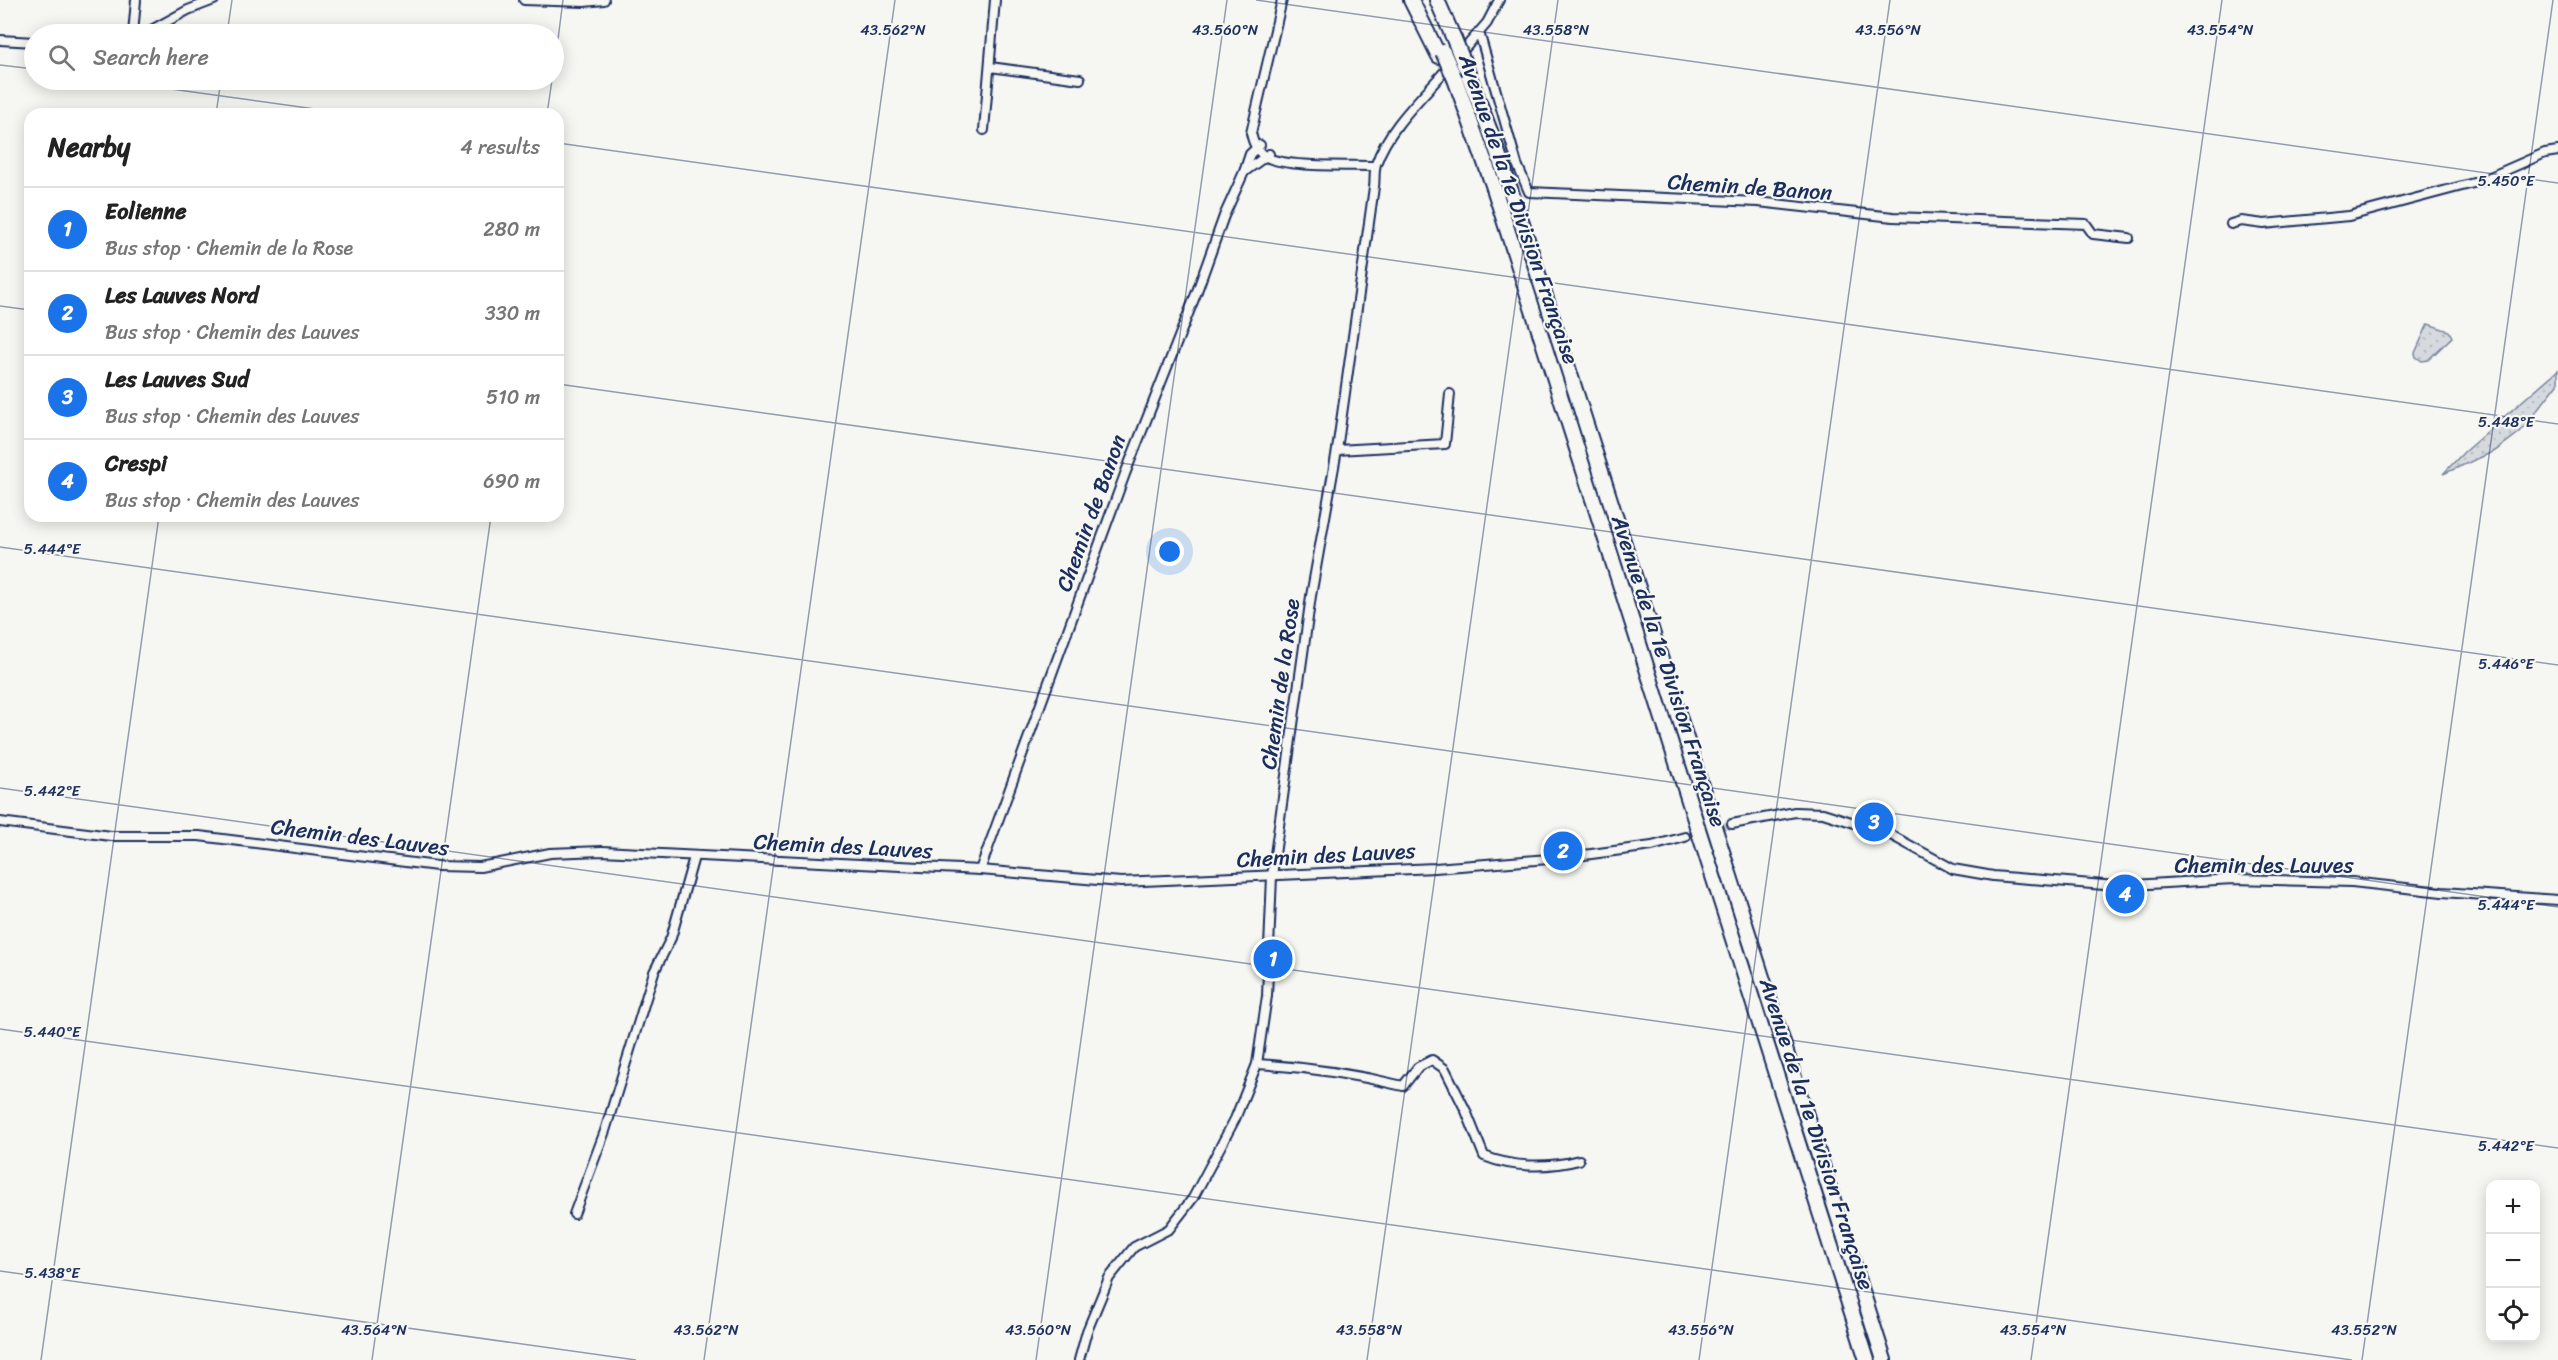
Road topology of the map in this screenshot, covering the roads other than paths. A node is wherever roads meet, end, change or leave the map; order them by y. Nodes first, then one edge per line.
1 (136, 0) edge
2 (214, 0) edge
3 (524, 0) edge
4 (604, 0) edge
5 (994, 0) edge
6 (1282, 0) edge
7 (1411, 0) edge
8 (1419, 0) edge
9 (1437, 0) edge
10 (1499, 0) edge
11 (134, 24) edge
12 (162, 24) edge
13 (1479, 32) junction
14 (0, 40) edge
15 (24, 41) edge
16 (1441, 54) junction
17 (990, 67) junction
18 (1080, 80) dead end
19 (984, 130) dead end
20 (1259, 146) junction
21 (2558, 151) edge
22 (1268, 155) junction
23 (1375, 166) junction
24 (1244, 172) junction
25 (2231, 224) dead end
26 (2129, 238) dead end
27 (1450, 394) dead end
28 (1337, 450) junction
29 (0, 822) edge
30 (1732, 824) tunnel mouth
31 (1685, 837) tunnel mouth
32 (694, 857) junction
33 (980, 870) junction
34 (1272, 876) junction
35 (2558, 900) edge
36 (1257, 1064) junction
37 (1579, 1160) dead end
38 (574, 1214) dead end
39 (1079, 1360) edge
40 (1867, 1360) edge
41 (1884, 1360) edge

1 - 11 street
2 - 12 street
3 - 4 street
5 - 17 street
6 - 20 street
7 - 16 highway
8 - 16 highway, Avenue de la 1e Division Française
9 - 41 highway, Avenue de la 1e Division Française, bridge
10 - 13 street, Chemin de la Rose
13 - 23 street, Chemin de la Rose
13 - 26 street, Chemin de Banon
14 - 15 street
16 - 40 highway, Avenue de la 1e Division Française, bridge
17 - 18 street
17 - 19 street
20 - 22 street
20 - 24 street, Chemin de Banon
21 - 25 street
22 - 23 street
22 - 24 street
23 - 28 street, Chemin de la Rose
24 - 33 street, Chemin de Banon
27 - 28 street
28 - 34 street, Chemin de la Rose
29 - 32 street, Chemin des Lauves
30 - 35 street, Chemin des Lauves
31 - 34 street, Chemin des Lauves
32 - 33 street, Chemin des Lauves
32 - 38 street
33 - 34 street, Chemin des Lauves
34 - 36 street, Chemin de la Rose
36 - 37 street
36 - 39 street, Chemin de la Rose

